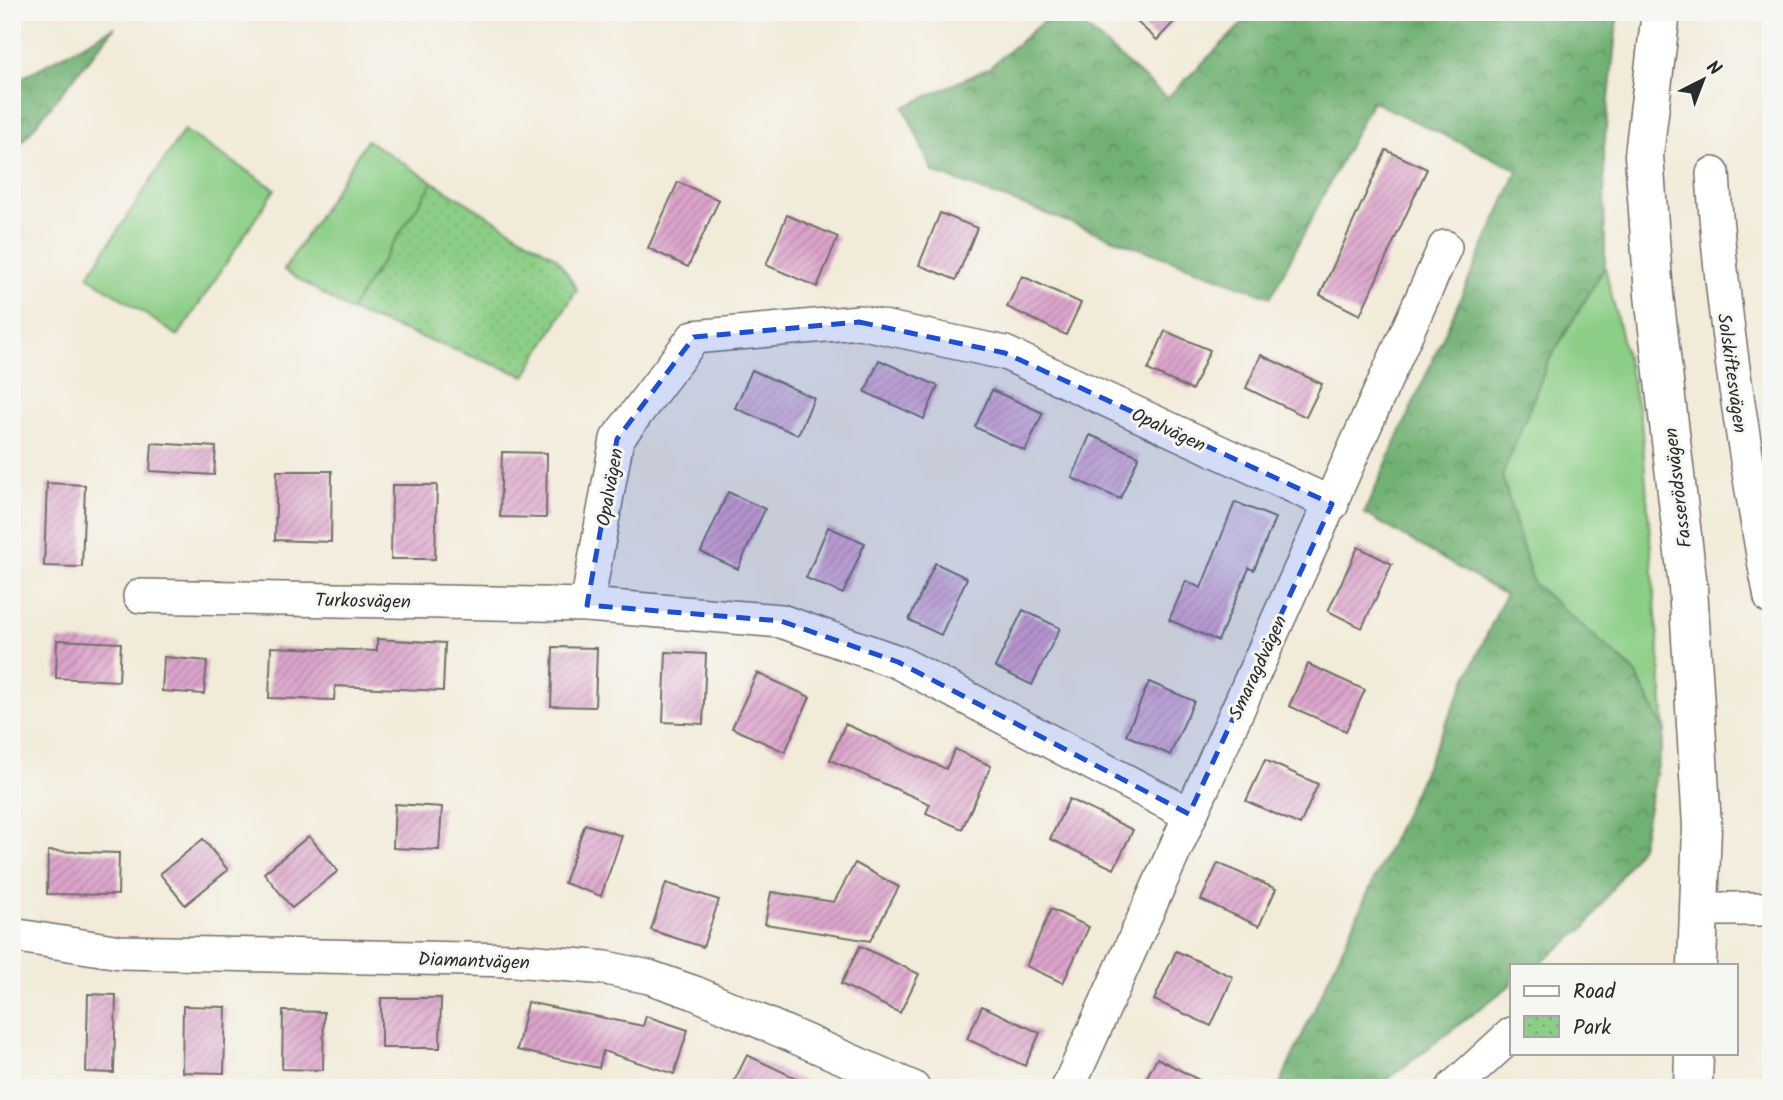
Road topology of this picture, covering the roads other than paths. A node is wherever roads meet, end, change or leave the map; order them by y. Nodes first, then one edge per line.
1 (1661, 12) edge
2 (1713, 174) dead end
3 (1446, 247) dead end
4 (1332, 505) junction
5 (1769, 576) edge
6 (139, 596) dead end
7 (587, 605) junction
8 (1189, 814) junction
9 (1701, 909) junction
10 (1771, 909) edge
11 (12, 935) edge
12 (1697, 964) edge
13 (1510, 1036) edge
14 (1694, 1054) edge
15 (913, 1088) edge
16 (1068, 1088) edge
17 (1454, 1088) edge
18 (1693, 1088) edge

1 - 9 street, Fasserödsvägen
2 - 5 street, Solskiftesvägen
3 - 4 street, Smaragdvägen
4 - 7 street, Opalvägen
4 - 8 street, Smaragdvägen
6 - 7 street, Turkosvägen
7 - 8 street
8 - 16 street, Smaragdvägen
9 - 10 street
9 - 12 street, Fasserödsvägen
11 - 15 street, Diamantvägen
13 - 17 street
14 - 18 street

